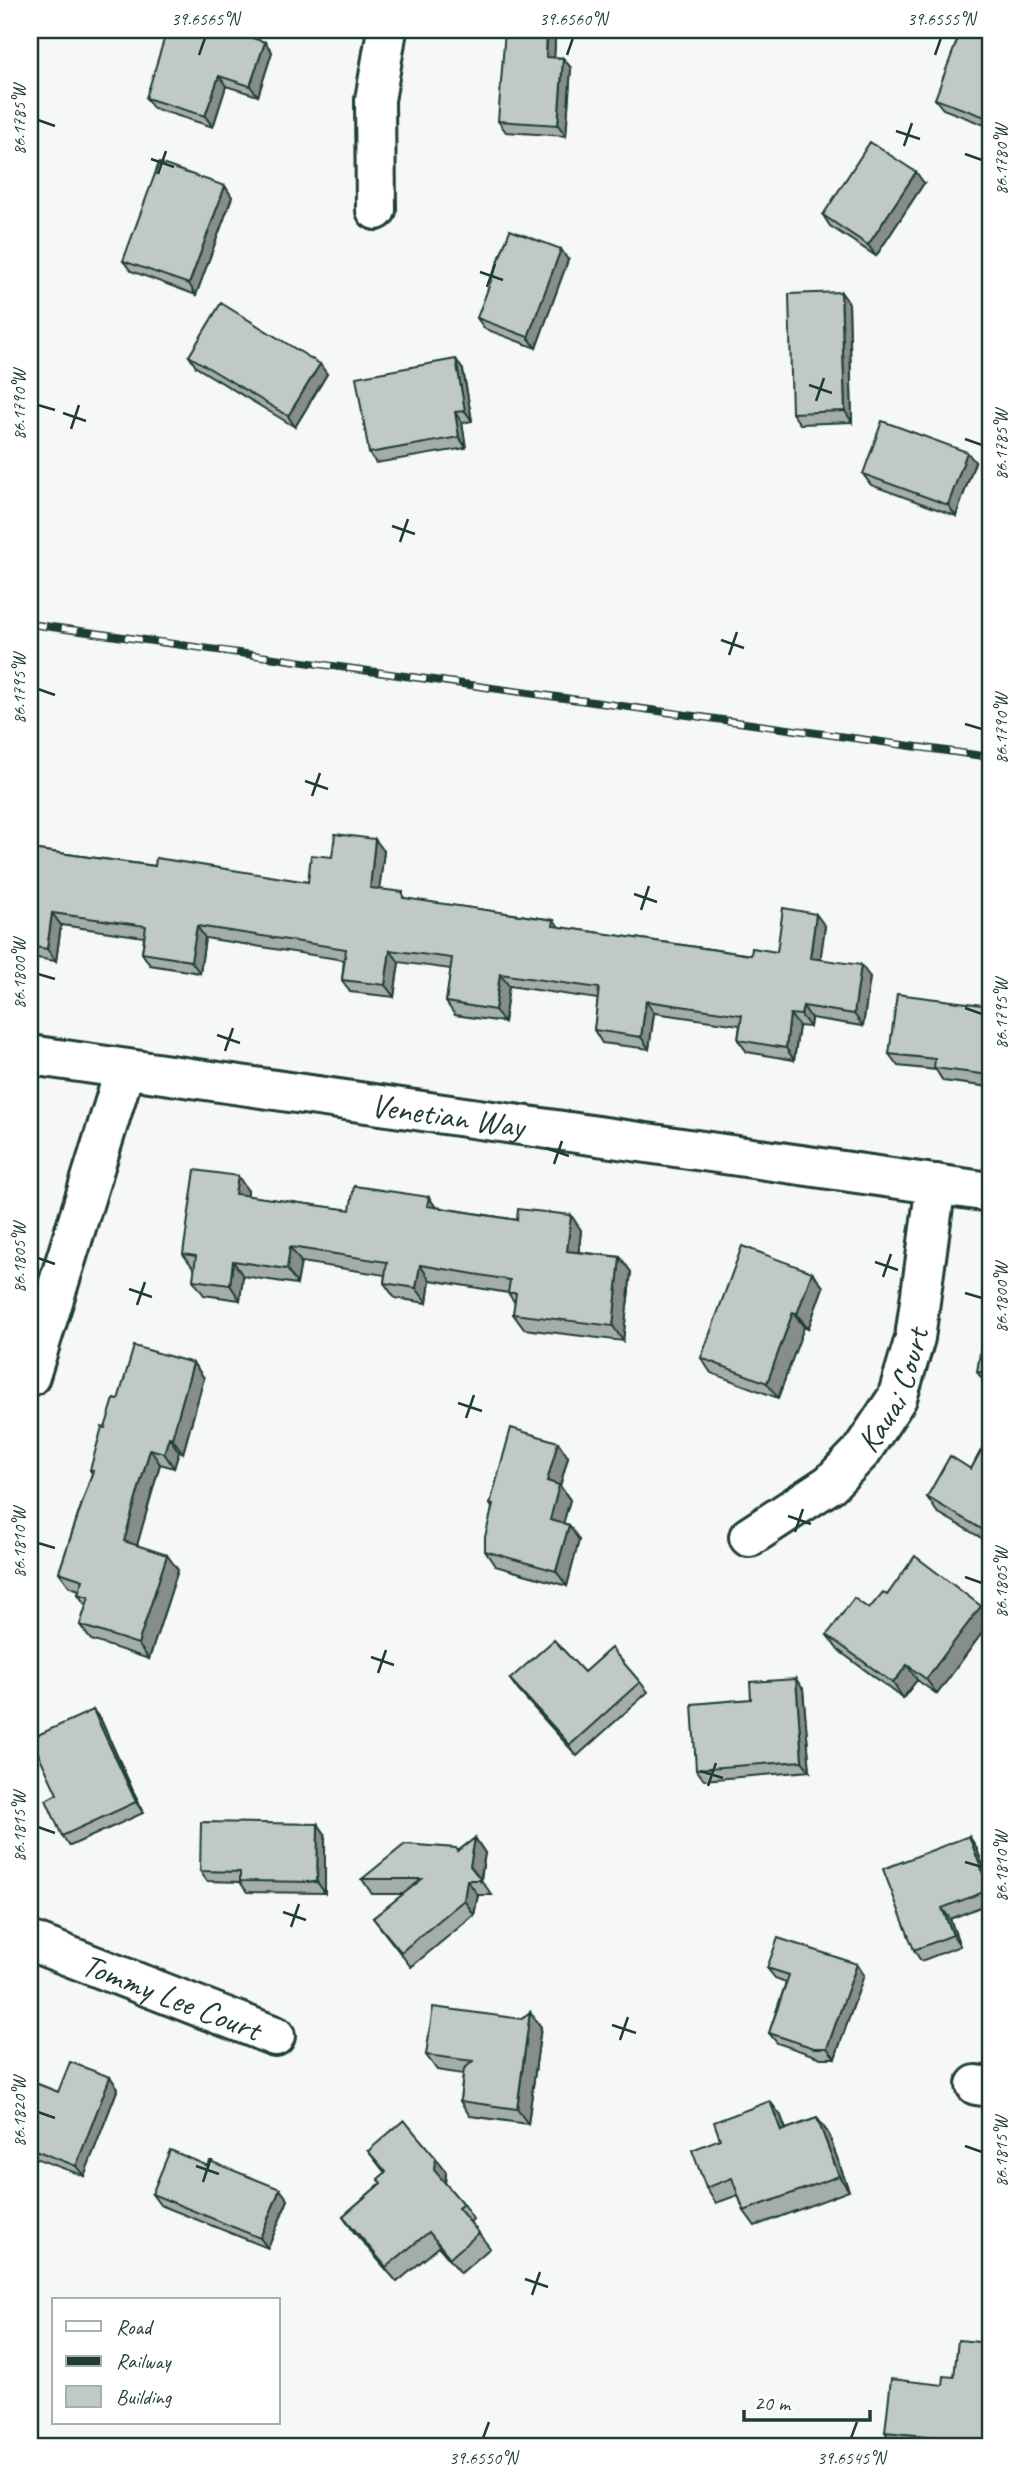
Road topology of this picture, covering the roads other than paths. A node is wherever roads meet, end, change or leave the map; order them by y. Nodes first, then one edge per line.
1 (387, 30) edge
2 (376, 210) dead end
3 (30, 1055) edge
4 (125, 1069) junction
5 (936, 1184) junction
6 (990, 1192) edge
7 (30, 1376) edge
8 (749, 1537) dead end
9 (30, 1941) edge
10 (275, 2036) dead end

1 - 2 street
3 - 4 street, Venetian Way
4 - 5 street, Venetian Way
4 - 7 street
5 - 6 street, Venetian Way
5 - 8 street, Kauai Court
9 - 10 street, Tommy Lee Court

